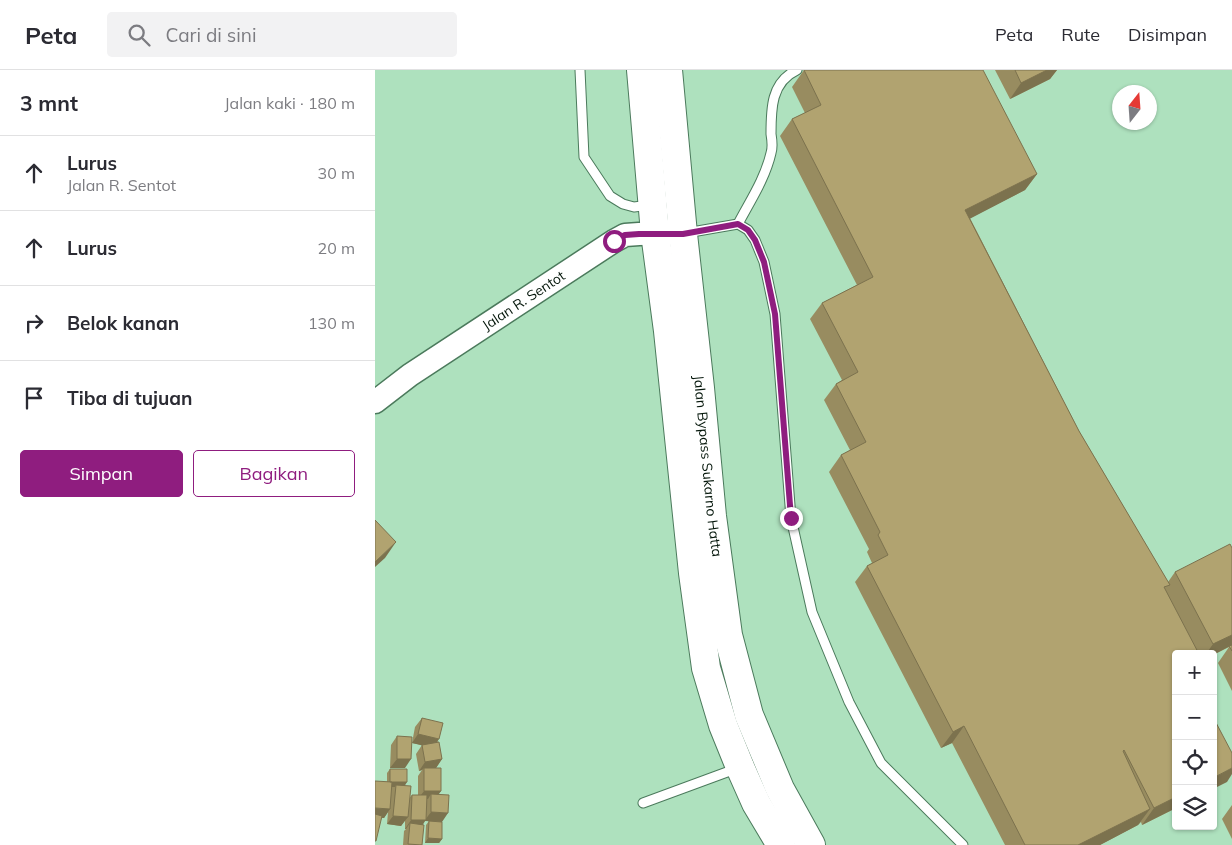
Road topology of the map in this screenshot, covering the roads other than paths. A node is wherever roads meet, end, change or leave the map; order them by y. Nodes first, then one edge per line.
1 (580, 70) edge
2 (641, 70) edge
3 (668, 70) edge
4 (797, 70) edge
5 (653, 205) junction
6 (738, 224) junction
7 (655, 233) junction
8 (683, 234) junction
9 (375, 402) edge
10 (740, 767) junction
11 (643, 802) dead end
12 (781, 845) edge
13 (811, 845) edge
14 (963, 845) edge

1 - 5 lane
2 - 5 highway, Jalan Bypass Sukarno Hatta
3 - 8 highway, Jalan Bypass Sukarno Hatta
4 - 6 lane
5 - 7 highway, Jalan Bypass Sukarno Hatta
6 - 8 lane
6 - 14 lane
7 - 8 street, Jalan R. Sentot
7 - 9 street, Jalan R. Sentot
7 - 10 highway, Jalan Bypass Sukarno Hatta
8 - 13 highway, Jalan Bypass Sukarno Hatta
10 - 11 lane
10 - 12 highway, Jalan Bypass Sukarno Hatta

